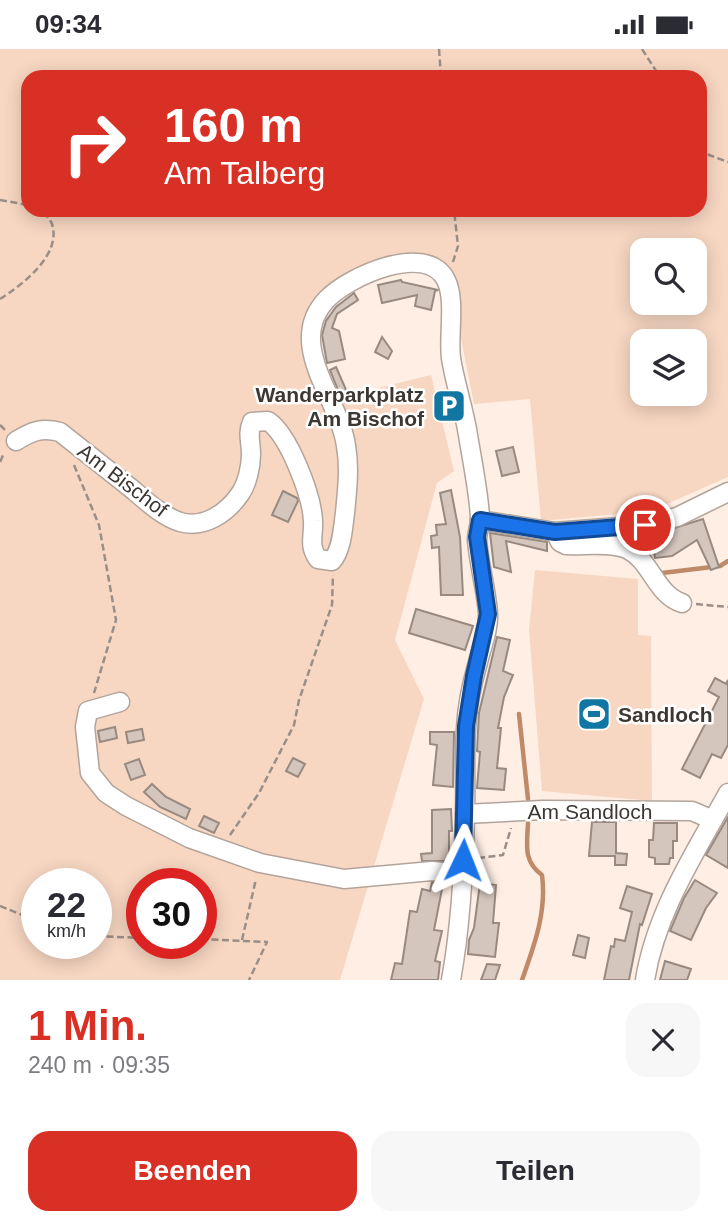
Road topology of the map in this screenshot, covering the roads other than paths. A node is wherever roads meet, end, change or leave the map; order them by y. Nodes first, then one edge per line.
1 (16, 441) dead end
2 (728, 492) edge
3 (480, 520) junction
4 (555, 532) junction
5 (682, 603) road end
6 (120, 702) dead end
7 (728, 793) edge
8 (465, 814) junction
9 (713, 820) junction
10 (463, 867) junction
11 (452, 980) edge
12 (645, 980) edge

1 - 3 street, Am Bischof
2 - 4 street
3 - 4 street
3 - 8 street
4 - 5 street
6 - 10 street
7 - 9 street
8 - 9 street, Am Sandloch
8 - 10 street
9 - 12 street
10 - 11 street

